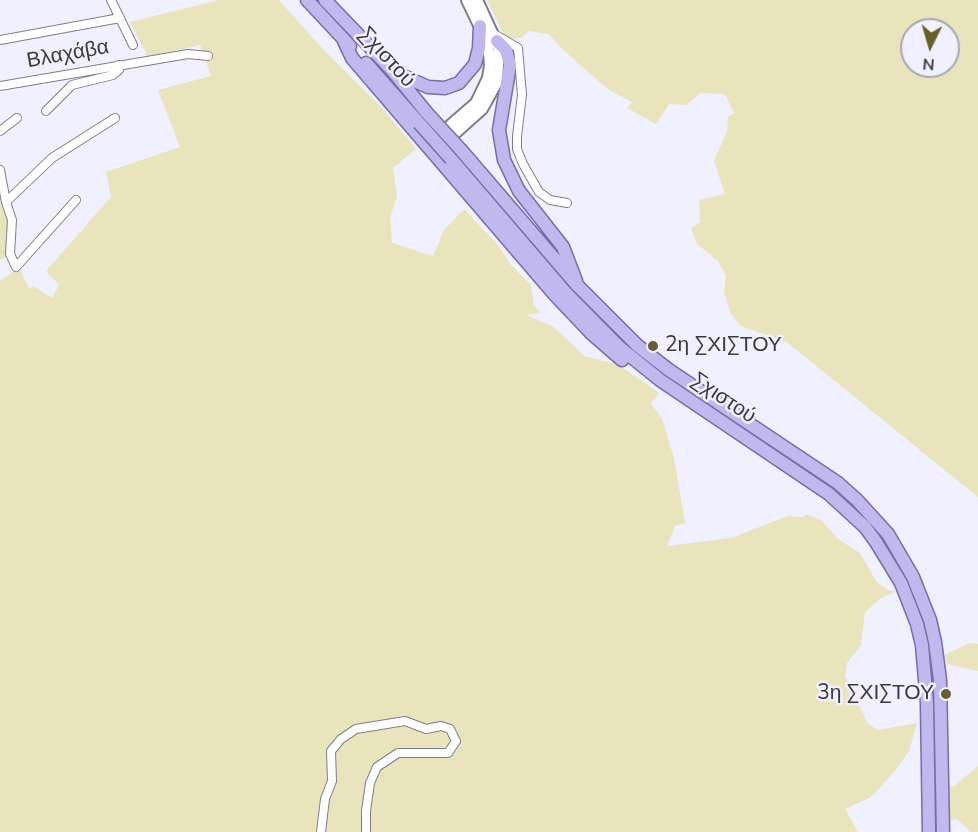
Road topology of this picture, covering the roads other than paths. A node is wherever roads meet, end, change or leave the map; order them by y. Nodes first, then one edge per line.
1 (111, 0) edge
2 (307, 0) edge
3 (325, 0) edge
4 (467, 0) edge
5 (477, 0) edge
6 (120, 18) junction
7 (480, 26) junction
8 (496, 38) junction
9 (0, 40) edge
10 (345, 41) junction
11 (134, 45) dead end
12 (208, 56) dead end
13 (119, 65) junction
14 (391, 69) junction
15 (0, 86) edge
16 (46, 111) dead end
17 (17, 118) dead end
18 (115, 118) dead end
19 (0, 131) edge
20 (430, 150) junction
21 (0, 170) edge
22 (76, 200) dead end
23 (6, 202) junction
24 (567, 203) dead end
25 (577, 285) junction
26 (660, 380) junction
27 (321, 832) edge
28 (366, 832) edge
29 (929, 832) edge
30 (943, 832) edge

1 - 6 street
2 - 10 main road, Σχιστού
3 - 14 main road, Σχιστού
4 - 7 main road
5 - 8 main road
6 - 9 street
6 - 11 street
7 - 14 main road
7 - 20 main road
8 - 20 main road
8 - 24 street
8 - 25 main road
10 - 20 main road
10 - 26 main road, Σχιστού, bridge
12 - 13 street, Βλαχάβα
13 - 15 street, Βλαχάβα
13 - 16 street
14 - 25 main road, Σχιστού, bridge
17 - 19 street
18 - 23 street
20 - 26 main road
21 - 23 street
22 - 23 street
25 - 30 main road, Σχιστού
26 - 29 main road, Σχιστού
27 - 28 street

